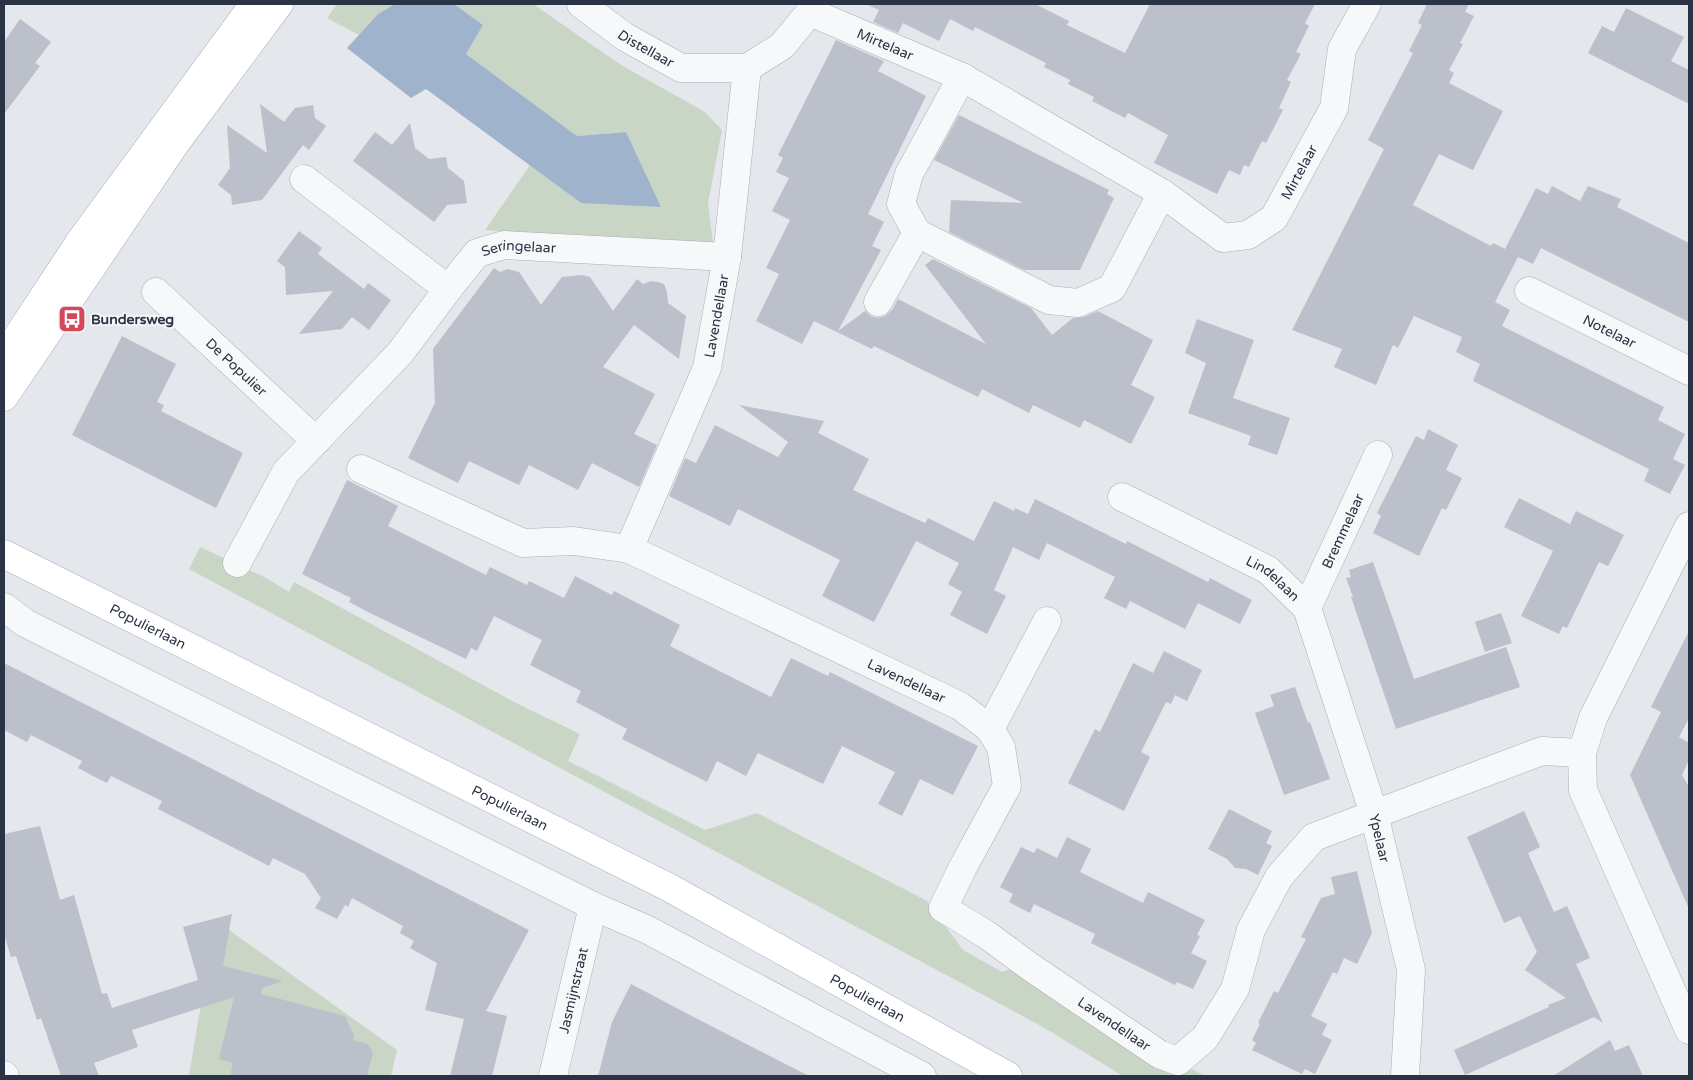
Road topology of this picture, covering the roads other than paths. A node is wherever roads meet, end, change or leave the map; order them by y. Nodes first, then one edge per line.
1 (254, 4) edge
2 (278, 4) edge
3 (580, 4) edge
4 (1367, 4) edge
5 (812, 8) edge
6 (747, 68) junction
7 (962, 77) junction
8 (304, 179) dead end
9 (1162, 193) junction
10 (917, 233) junction
11 (727, 257) junction
12 (448, 289) junction
13 (1529, 291) dead end
14 (156, 292) dead end
15 (878, 302) dead end
16 (4, 357) edge
17 (1689, 371) edge
18 (4, 397) edge
19 (316, 442) junction
20 (1378, 455) dead end
21 (361, 469) dead end
22 (1122, 497) dead end
23 (1689, 526) edge
24 (629, 549) junction
25 (4, 554) edge
26 (237, 563) dead end
27 (4, 607) edge
28 (1308, 608) junction
29 (1047, 621) dead end
30 (990, 730) junction
31 (1582, 753) junction
32 (1374, 814) junction
33 (593, 906) junction
34 (1689, 1030) edge
35 (553, 1076) edge
36 (922, 1076) edge
37 (1008, 1076) edge
38 (1405, 1076) edge

1 - 16 street
2 - 18 street
3 - 6 street, Distellaar
4 - 9 street, Mirtelaar
5 - 6 street
5 - 7 street, Mirtelaar
6 - 11 street, Lavendellaar
7 - 9 street, Mirtelaar
7 - 10 street
8 - 12 street
9 - 10 street
10 - 15 street
11 - 12 street, Seringelaar
11 - 24 street, Lavendellaar
12 - 19 street
13 - 17 street, Notelaar
14 - 19 street, De Populier
19 - 26 street
20 - 28 street, Bremmelaar
21 - 24 street, Lavendellaar
22 - 28 street, Lindelaan
23 - 31 street
24 - 30 street, Lavendellaar
25 - 37 street, Populierlaan
27 - 33 street
28 - 32 street, Lindelaan
29 - 30 street
30 - 32 street, Lavendellaar
31 - 32 street, Ypelaar
31 - 34 street
32 - 38 street, Ypelaar
33 - 35 street, Jasmijnstraat
33 - 36 street

